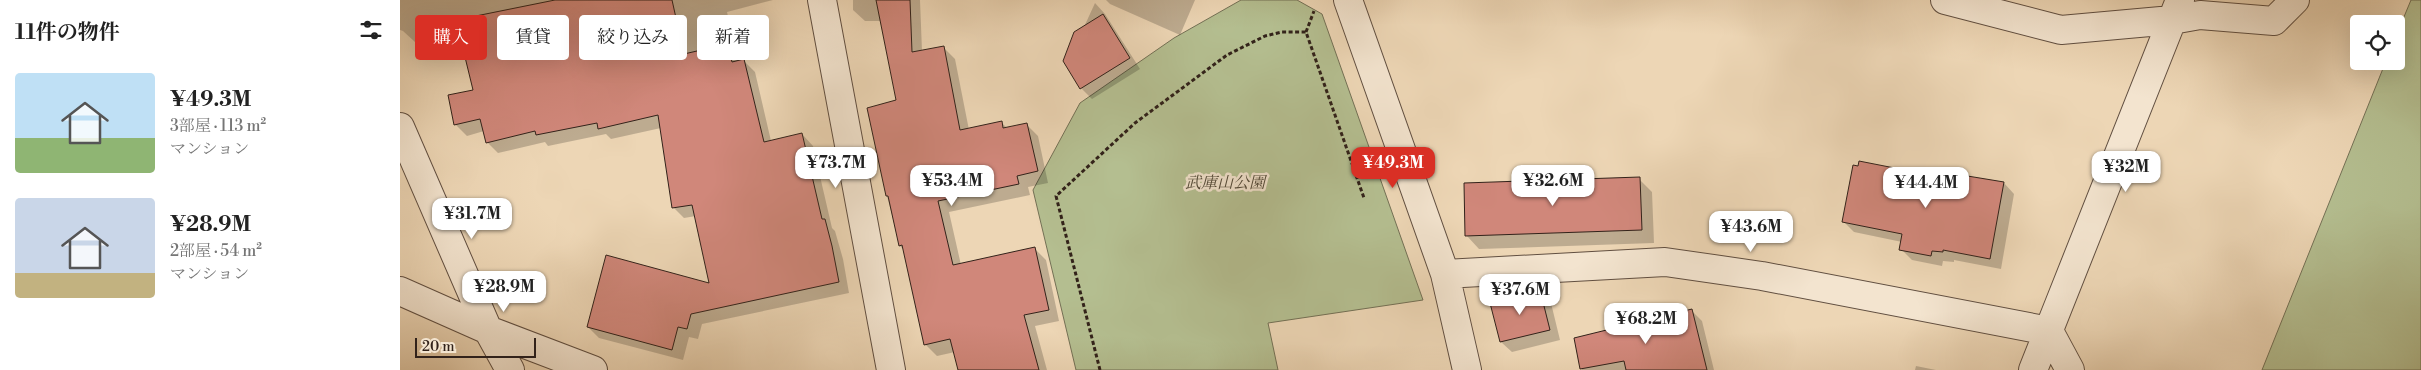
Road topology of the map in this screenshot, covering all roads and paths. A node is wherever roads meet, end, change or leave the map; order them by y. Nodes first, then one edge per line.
1 (822, 0) edge
2 (1348, 0) edge
3 (1945, 0) edge
4 (2295, 0) edge
5 (1316, 8) dead end
6 (2176, 10) edge
7 (1306, 32) junction
8 (400, 127) edge
9 (1364, 198) dead end
10 (1445, 274) junction
11 (400, 291) edge
12 (488, 330) junction
13 (2049, 331) junction
14 (510, 370) edge
15 (593, 370) edge
16 (891, 370) edge
17 (1100, 370) edge
18 (1467, 370) edge
19 (2033, 370) edge
20 (2070, 370) edge

1 - 16 street
2 - 10 street
3 - 6 street
4 - 6 street
5 - 7 path
6 - 13 street
7 - 9 path
7 - 17 path
8 - 12 street
10 - 13 street
10 - 18 street
11 - 12 street
12 - 14 street
12 - 15 street
13 - 19 street
13 - 20 street

